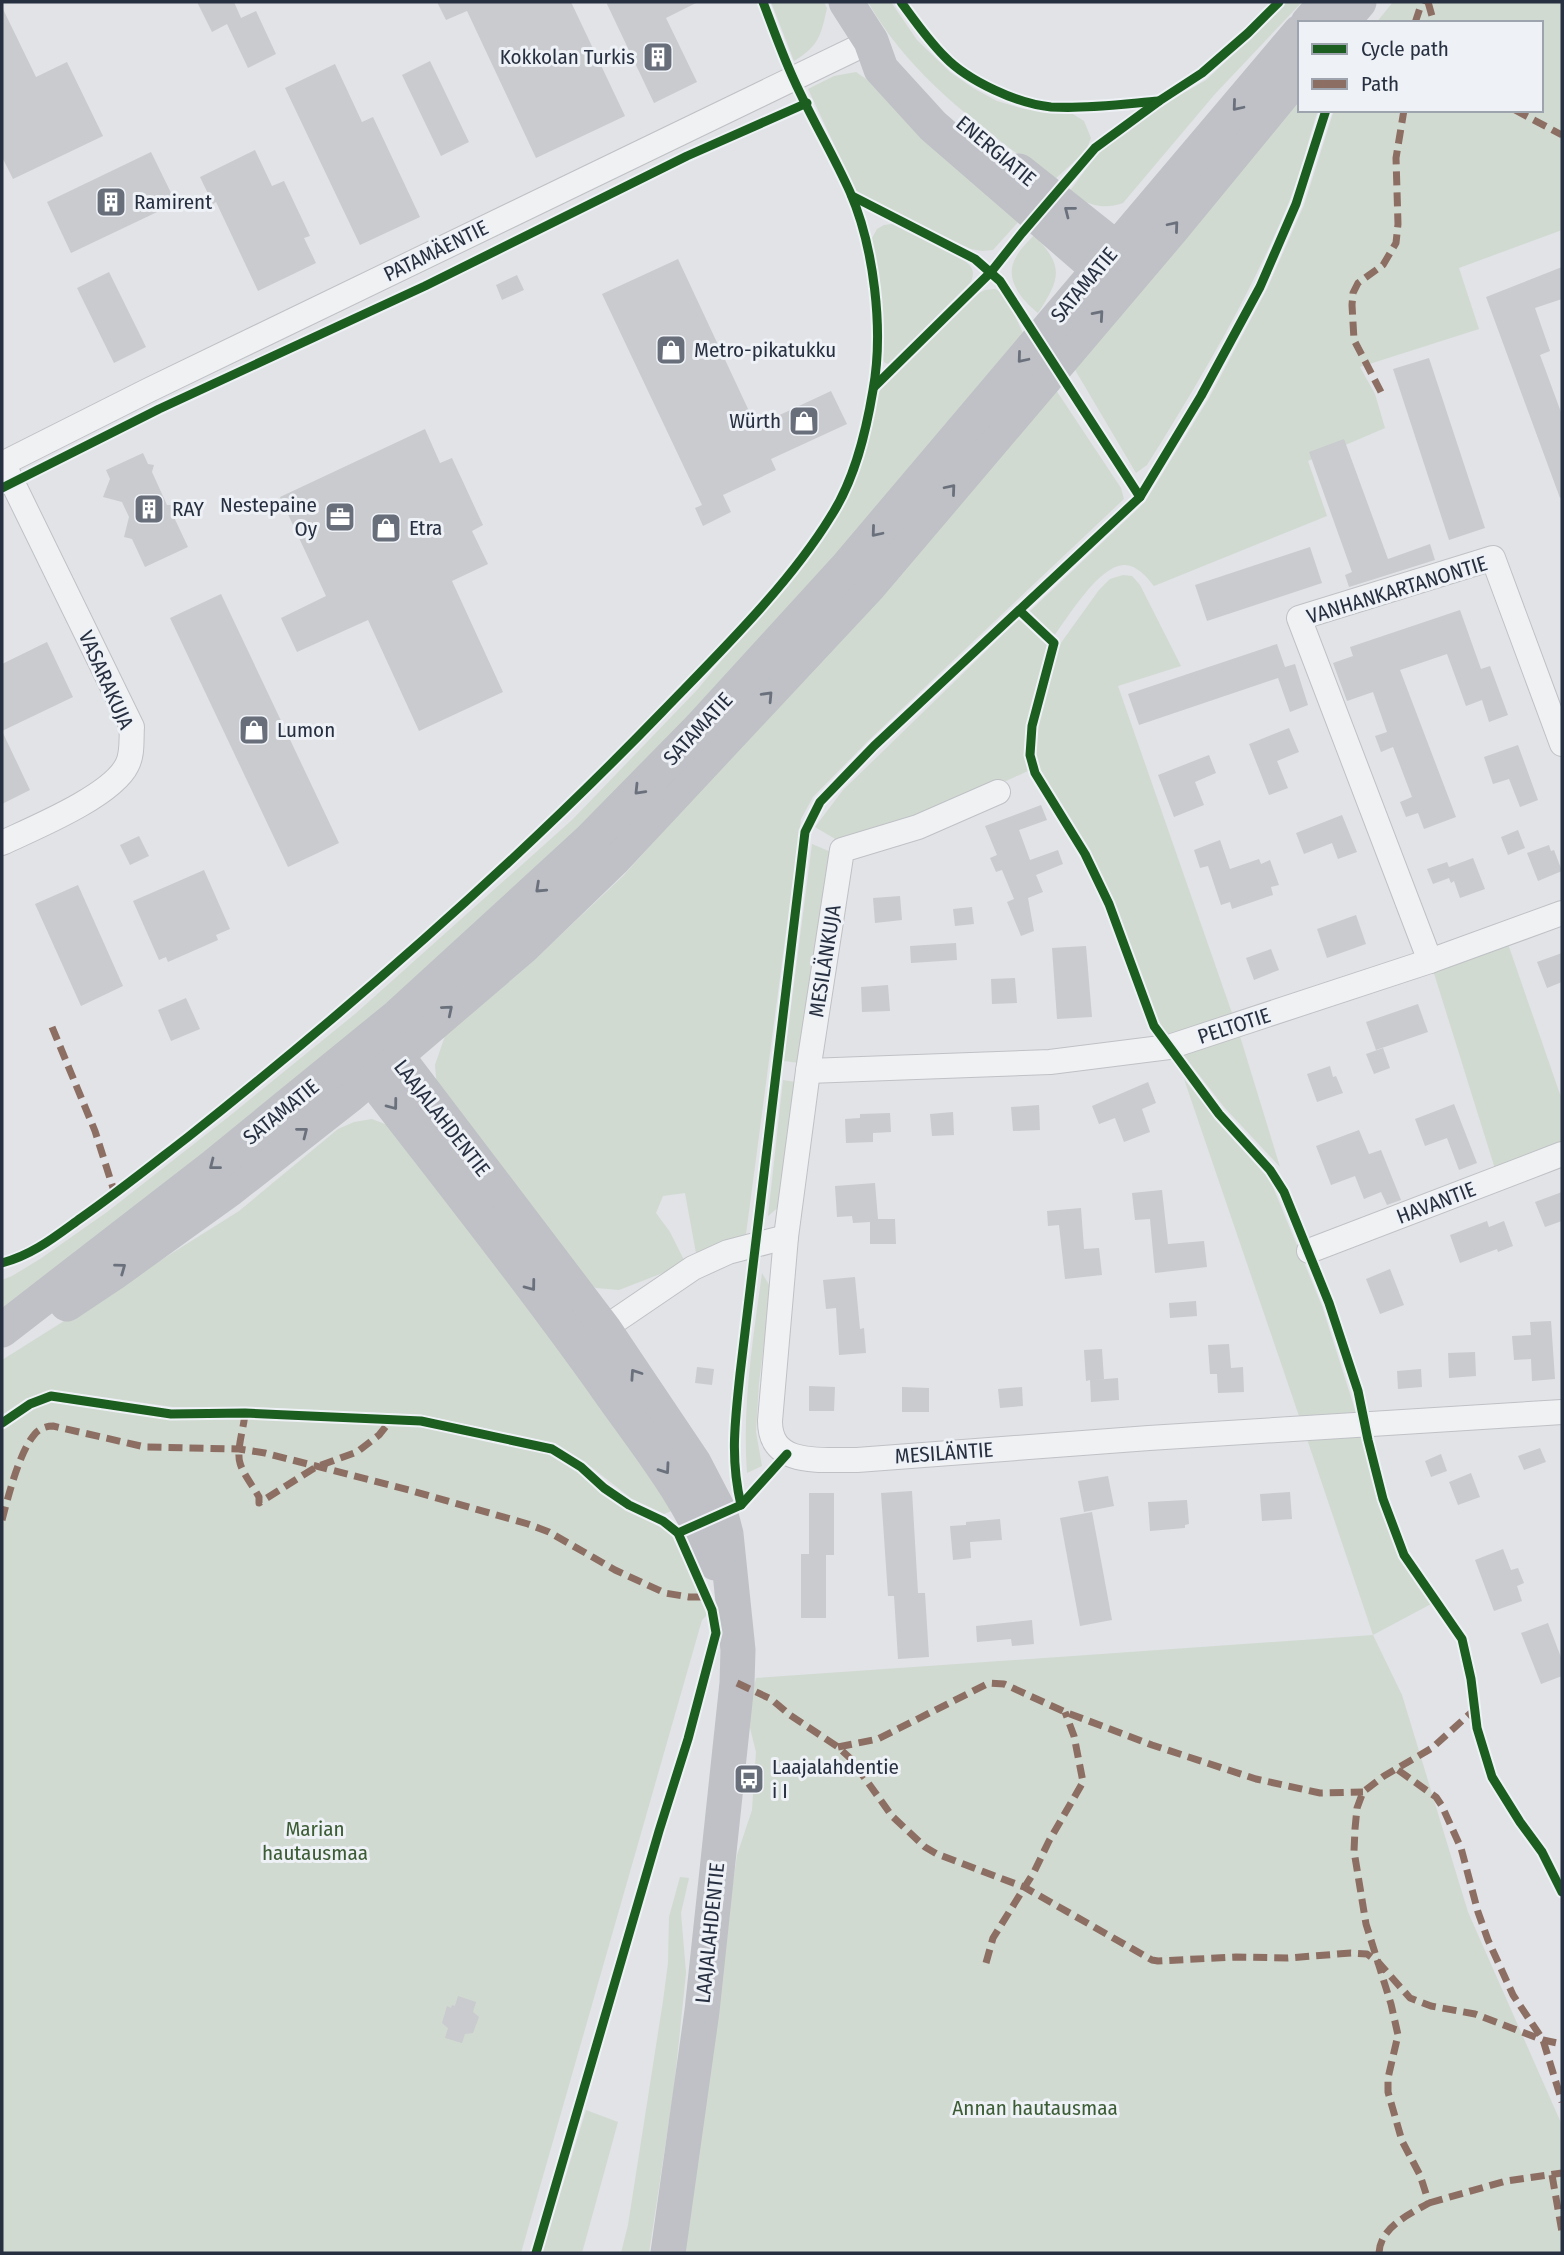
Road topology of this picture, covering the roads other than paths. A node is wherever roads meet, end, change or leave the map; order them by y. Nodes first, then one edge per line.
1 (846, 2) edge
2 (1326, 2) edge
3 (1359, 2) edge
4 (1310, 21) edge
5 (1343, 21) edge
6 (1298, 35) edge
7 (871, 41) junction
8 (1298, 75) edge
9 (1115, 265) junction
10 (2, 463) edge
11 (1562, 744) edge
12 (998, 792) dead end
13 (2, 843) edge
14 (1562, 913) edge
15 (1430, 961) junction
16 (377, 1059) junction
17 (808, 1072) junction
18 (1562, 1154) edge
19 (786, 1237) junction
20 (1309, 1251) dead end
21 (2, 1330) edge
22 (591, 1338) junction
23 (2, 1345) edge
24 (1562, 1412) edge
25 (667, 2253) edge

1 - 7 main road, ENERGIATIE
2 - 4 main road
3 - 5 main road
6 -> 9 main road, SATAMATIE
7 - 9 main road, ENERGIATIE
7 - 10 street, PATAMÄENTIE
9 -> 8 main road, SATAMATIE
9 - 16 main road, SATAMATIE
10 - 13 street, VASARAKUJA
11 - 15 street, VANHANKARTANONTIE
12 - 17 street, MESILÄNKUJA
14 - 15 street, PELTOTIE
15 - 17 street, PELTOTIE
16 -> 21 main road, SATAMATIE
16 - 22 main road, LAAJALAHDENTIE
23 -> 16 main road, SATAMATIE
17 - 19 street, MESILÄNKUJA
18 - 20 street, HAVANTIE
19 - 22 street
19 - 24 street, MESILÄNTIE
22 - 25 main road, LAAJALAHDENTIE

